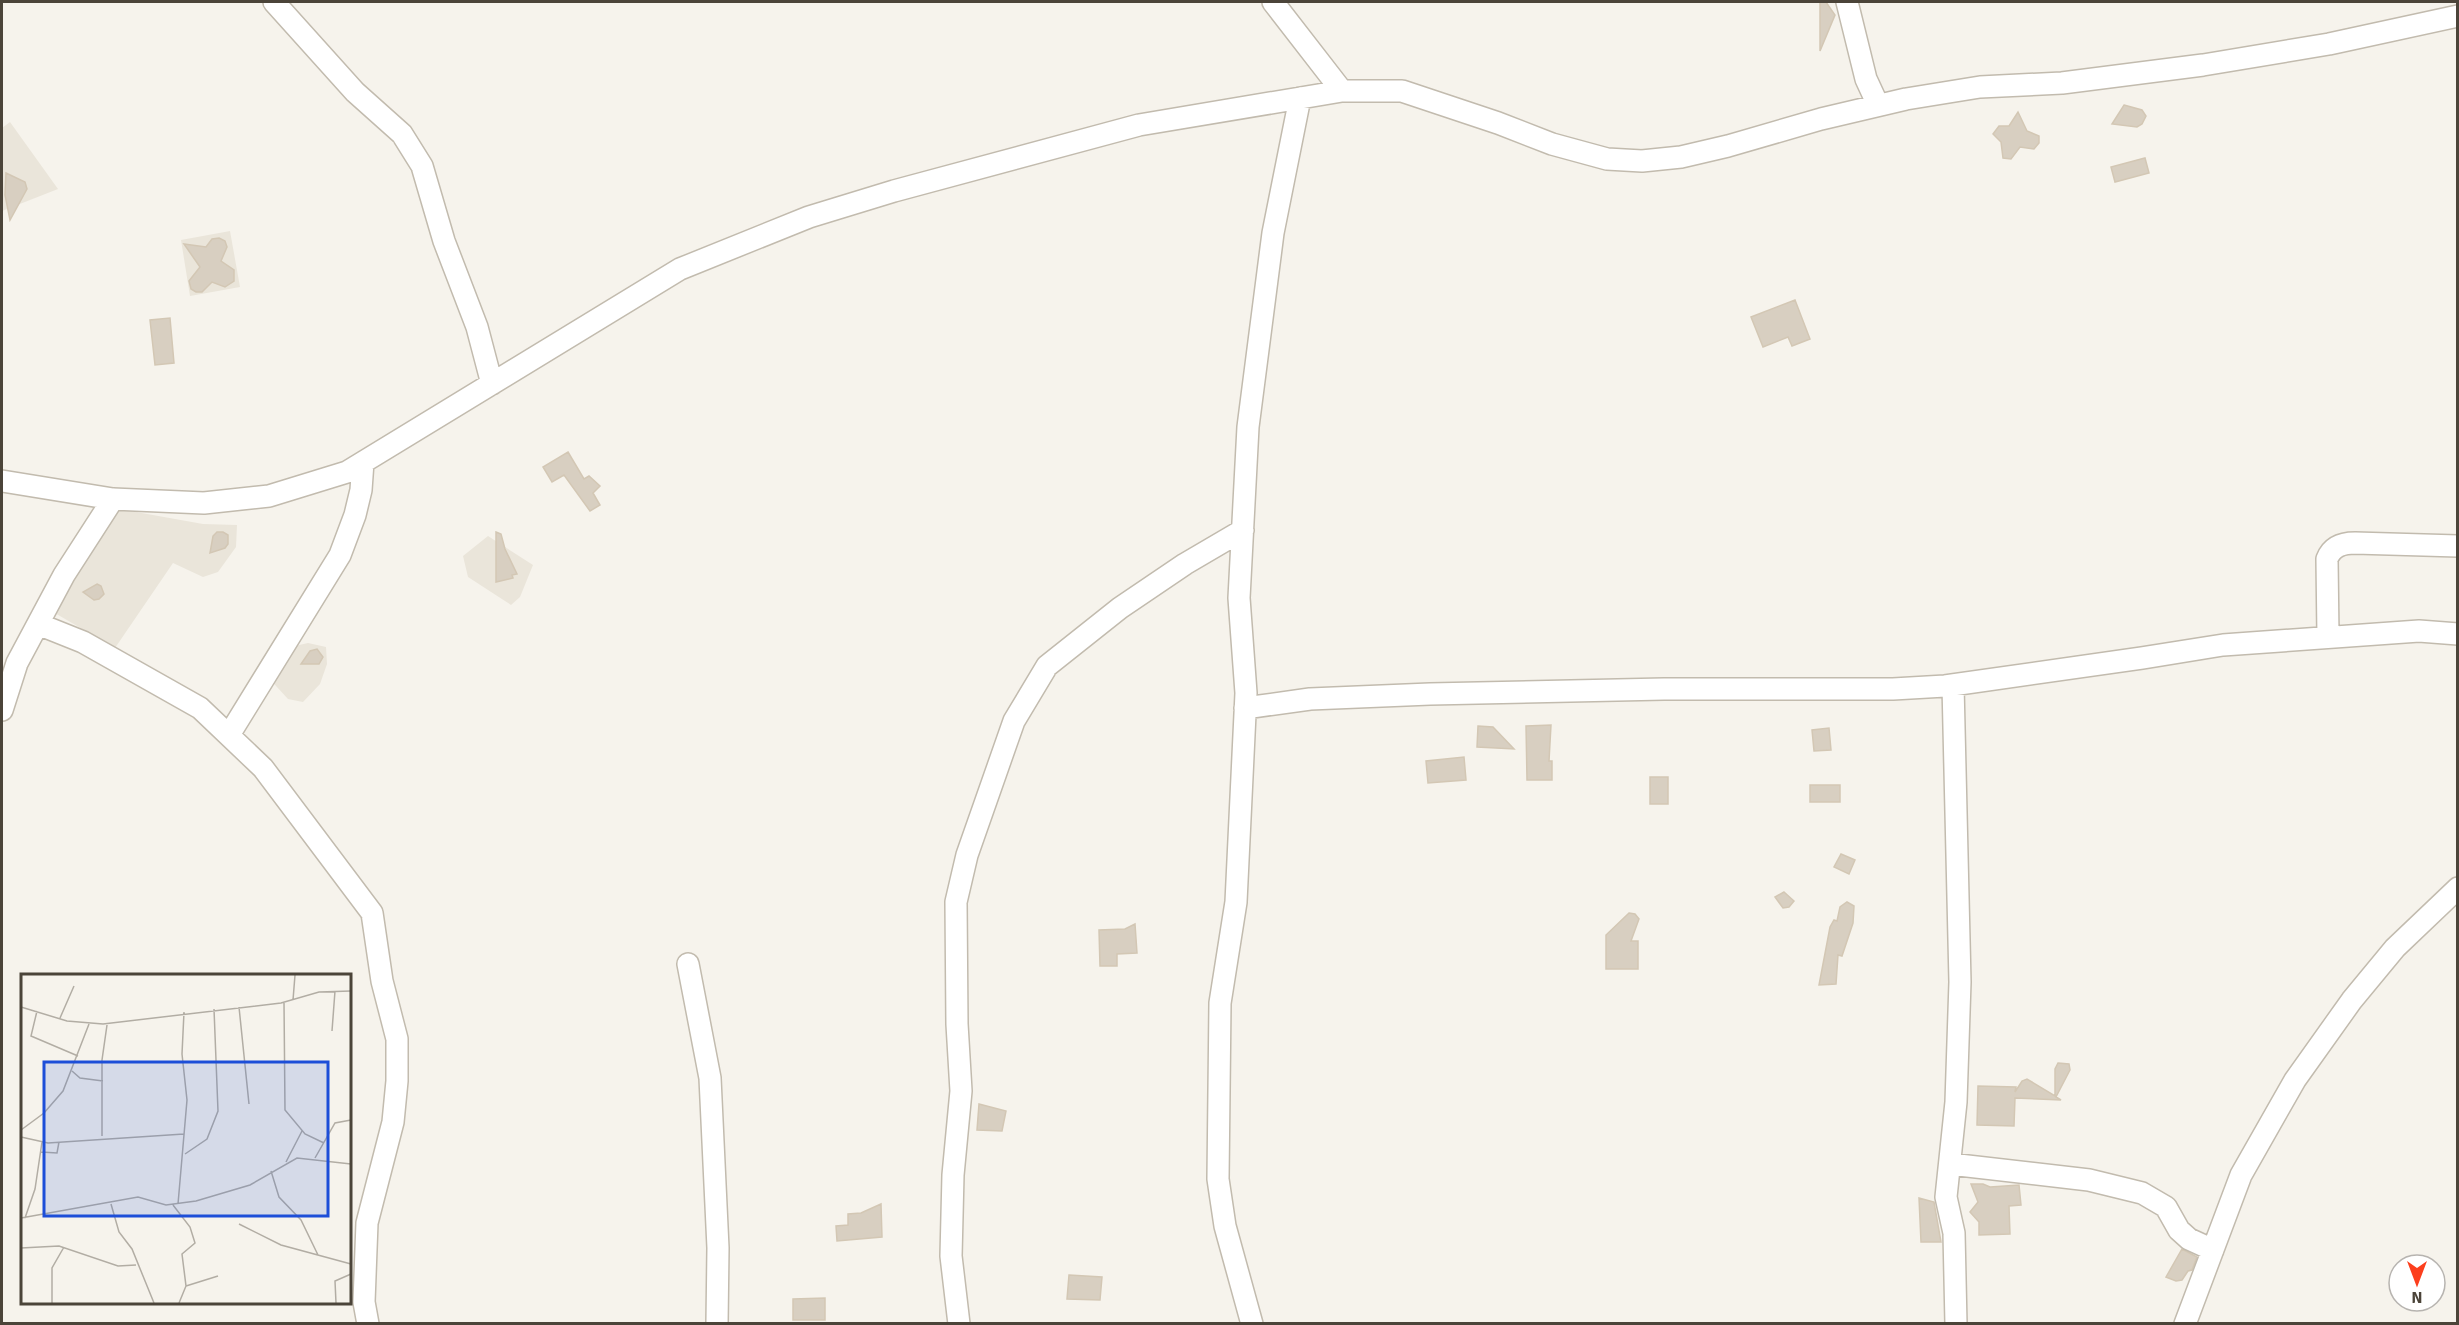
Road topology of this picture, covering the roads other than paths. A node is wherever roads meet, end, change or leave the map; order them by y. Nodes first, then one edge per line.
1 (274, 2) edge
2 (1273, 2) edge
3 (1847, 2) edge
4 (2457, 16) edge
5 (1342, 92) junction
6 (1300, 98) junction
7 (1878, 105) junction
8 (492, 384) junction
9 (363, 462) junction
10 (2, 481) edge
11 (113, 499) junction
12 (1243, 530) junction
13 (2457, 546) edge
14 (38, 624) junction
15 (2457, 634) edge
16 (2328, 637) junction
17 (1953, 685) junction
18 (1245, 708) junction
19 (2, 710) edge
20 (229, 735) junction
21 (2457, 888) edge
22 (688, 964) dead end
23 (1950, 1164) junction
24 (2213, 1250) junction
25 (368, 1323) edge
26 (717, 1323) edge
27 (959, 1323) edge
28 (1252, 1323) edge
29 (1956, 1323) edge
30 (2186, 1323) edge

1 - 8 street
2 - 5 street
3 - 7 street
4 - 7 street
5 - 6 street
5 - 7 street
6 - 8 street
6 - 12 street
8 - 9 street
9 - 11 street
9 - 20 street
10 - 11 street
11 - 14 street
12 - 18 street
12 - 27 street
13 - 16 street
14 - 19 street
14 - 20 street
15 - 16 street
16 - 17 street
17 - 18 street
17 - 23 street
18 - 28 street
20 - 25 street
21 - 24 street
22 - 26 street
23 - 24 street
23 - 29 street
24 - 30 street

